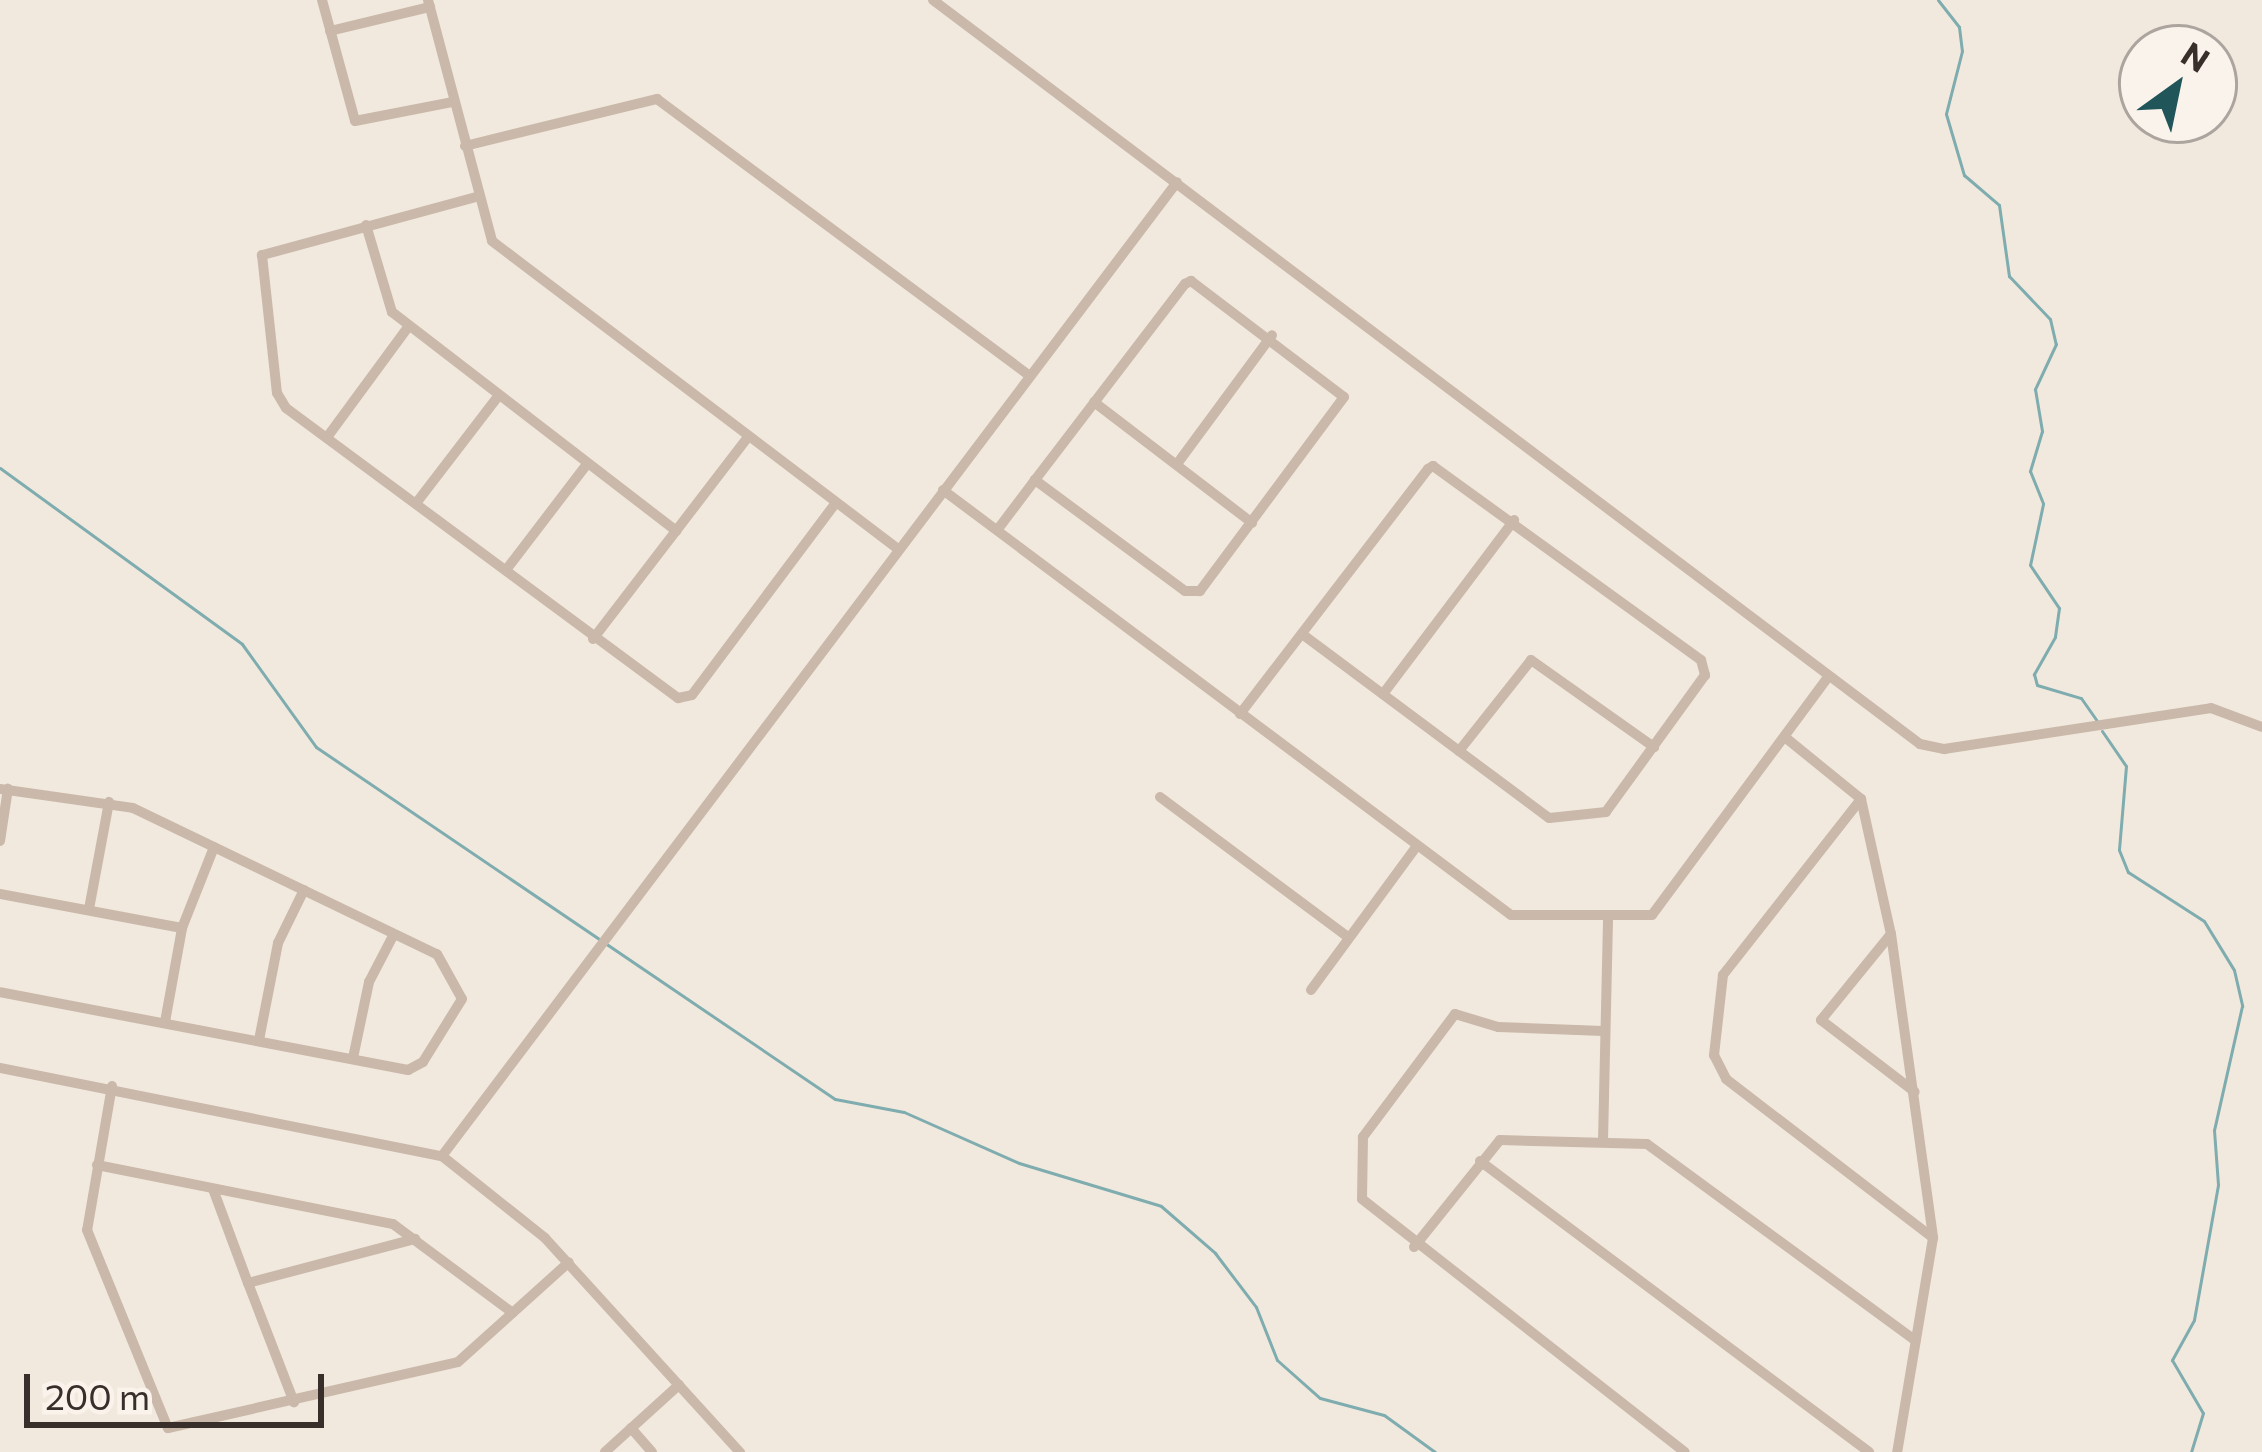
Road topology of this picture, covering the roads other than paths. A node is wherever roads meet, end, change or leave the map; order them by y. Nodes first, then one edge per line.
1 (322, 0) edge
2 (934, 0) edge
3 (429, 3) edge
4 (330, 32) junction
5 (453, 102) junction
6 (465, 146) junction
7 (1177, 182) junction
8 (476, 197) junction
9 (366, 225) junction
10 (408, 327) junction
11 (1271, 335) junction
12 (1028, 375) junction
13 (499, 395) junction
14 (1094, 402) junction
15 (328, 436) junction
16 (747, 438) junction
17 (586, 464) junction
18 (1177, 464) junction
19 (1035, 480) junction
20 (943, 490) junction
21 (417, 502) junction
22 (835, 504) junction
23 (1514, 520) junction
24 (1252, 523) junction
25 (998, 530) junction
26 (676, 531) junction
27 (898, 549) junction
28 (506, 570) junction
29 (1302, 634) junction
30 (592, 639) junction
31 (1828, 677) junction
32 (1383, 694) junction
33 (1240, 714) junction
34 (2262, 727) edge
35 (1786, 738) junction
36 (1654, 747) junction
37 (1459, 751) junction
38 (4, 789) edge
39 (1160, 797) dead end
40 (1862, 799) junction
41 (109, 802) junction
42 (0, 841) edge
43 (214, 847) junction
44 (1416, 847) junction
45 (304, 890) junction
46 (0, 894) edge
47 (88, 909) junction
48 (1608, 919) junction
49 (182, 928) junction
50 (394, 934) junction
51 (1891, 934) junction
52 (1348, 938) junction
53 (1311, 989) dead end
54 (0, 992) edge
55 (165, 1022) junction
56 (1604, 1031) junction
57 (259, 1040) junction
58 (352, 1058) junction
59 (0, 1067) edge
60 (112, 1086) junction
61 (1915, 1092) junction
62 (1604, 1141) junction
63 (442, 1156) junction
64 (1480, 1161) junction
65 (97, 1165) junction
66 (213, 1189) junction
67 (1933, 1238) junction
68 (415, 1239) junction
69 (1414, 1247) junction
70 (569, 1262) junction
71 (248, 1283) junction
72 (513, 1313) junction
73 (1916, 1341) junction
74 (679, 1384) junction
75 (294, 1402) junction
76 (632, 1428) junction
77 (604, 1452) edge
78 (652, 1452) edge
79 (740, 1452) edge
80 (1685, 1452) edge
81 (1869, 1452) edge
82 (1897, 1452) edge

1 - 4 street
2 - 7 street
3 - 4 street
3 - 5 street
4 - 5 street
5 - 6 street
6 - 8 street
6 - 12 street
7 - 12 street
7 - 31 street
8 - 9 street
8 - 16 street
9 - 10 street
9 - 15 street
10 - 13 street
10 - 15 street
11 - 14 street
11 - 18 street
11 - 24 street
12 - 20 street
13 - 17 street
13 - 21 street
14 - 18 street
14 - 19 street
15 - 21 street
16 - 22 street
16 - 26 street
17 - 26 street
17 - 28 street
18 - 24 street
19 - 24 street
19 - 25 street
20 - 25 street
20 - 27 street
21 - 28 street
22 - 27 street
22 - 30 street
23 - 29 street
23 - 32 street
23 - 36 street
25 - 33 street
26 - 30 street
27 - 63 street
28 - 30 street
29 - 32 street
29 - 33 street
31 - 34 street
31 - 35 street
32 - 37 street
33 - 44 street
35 - 40 street
35 - 48 street
36 - 37 street
36 - 37 street
38 - 41 street
38 - 42 street
39 - 52 street
40 - 51 street
40 - 67 street
41 - 43 street
41 - 47 street
43 - 45 street
43 - 49 street
44 - 48 street
44 - 52 street
45 - 50 street
45 - 57 street
46 - 47 street
47 - 49 street
48 - 56 street
49 - 55 street
50 - 58 street
50 - 58 street
51 - 61 street
51 - 61 street
52 - 53 street
54 - 55 street
55 - 57 street
56 - 62 street
56 - 69 street
57 - 58 street
59 - 60 street
60 - 63 street
60 - 65 street
61 - 67 street
62 - 64 street
62 - 73 street
63 - 70 street
64 - 69 street
64 - 81 street
65 - 66 street
65 - 75 street
66 - 68 street
66 - 71 street
67 - 73 street
68 - 71 street
68 - 72 street
69 - 80 street
70 - 72 street
70 - 74 street
71 - 75 street
72 - 75 street
73 - 82 street
74 - 76 street
74 - 79 street
76 - 77 street
76 - 78 street

